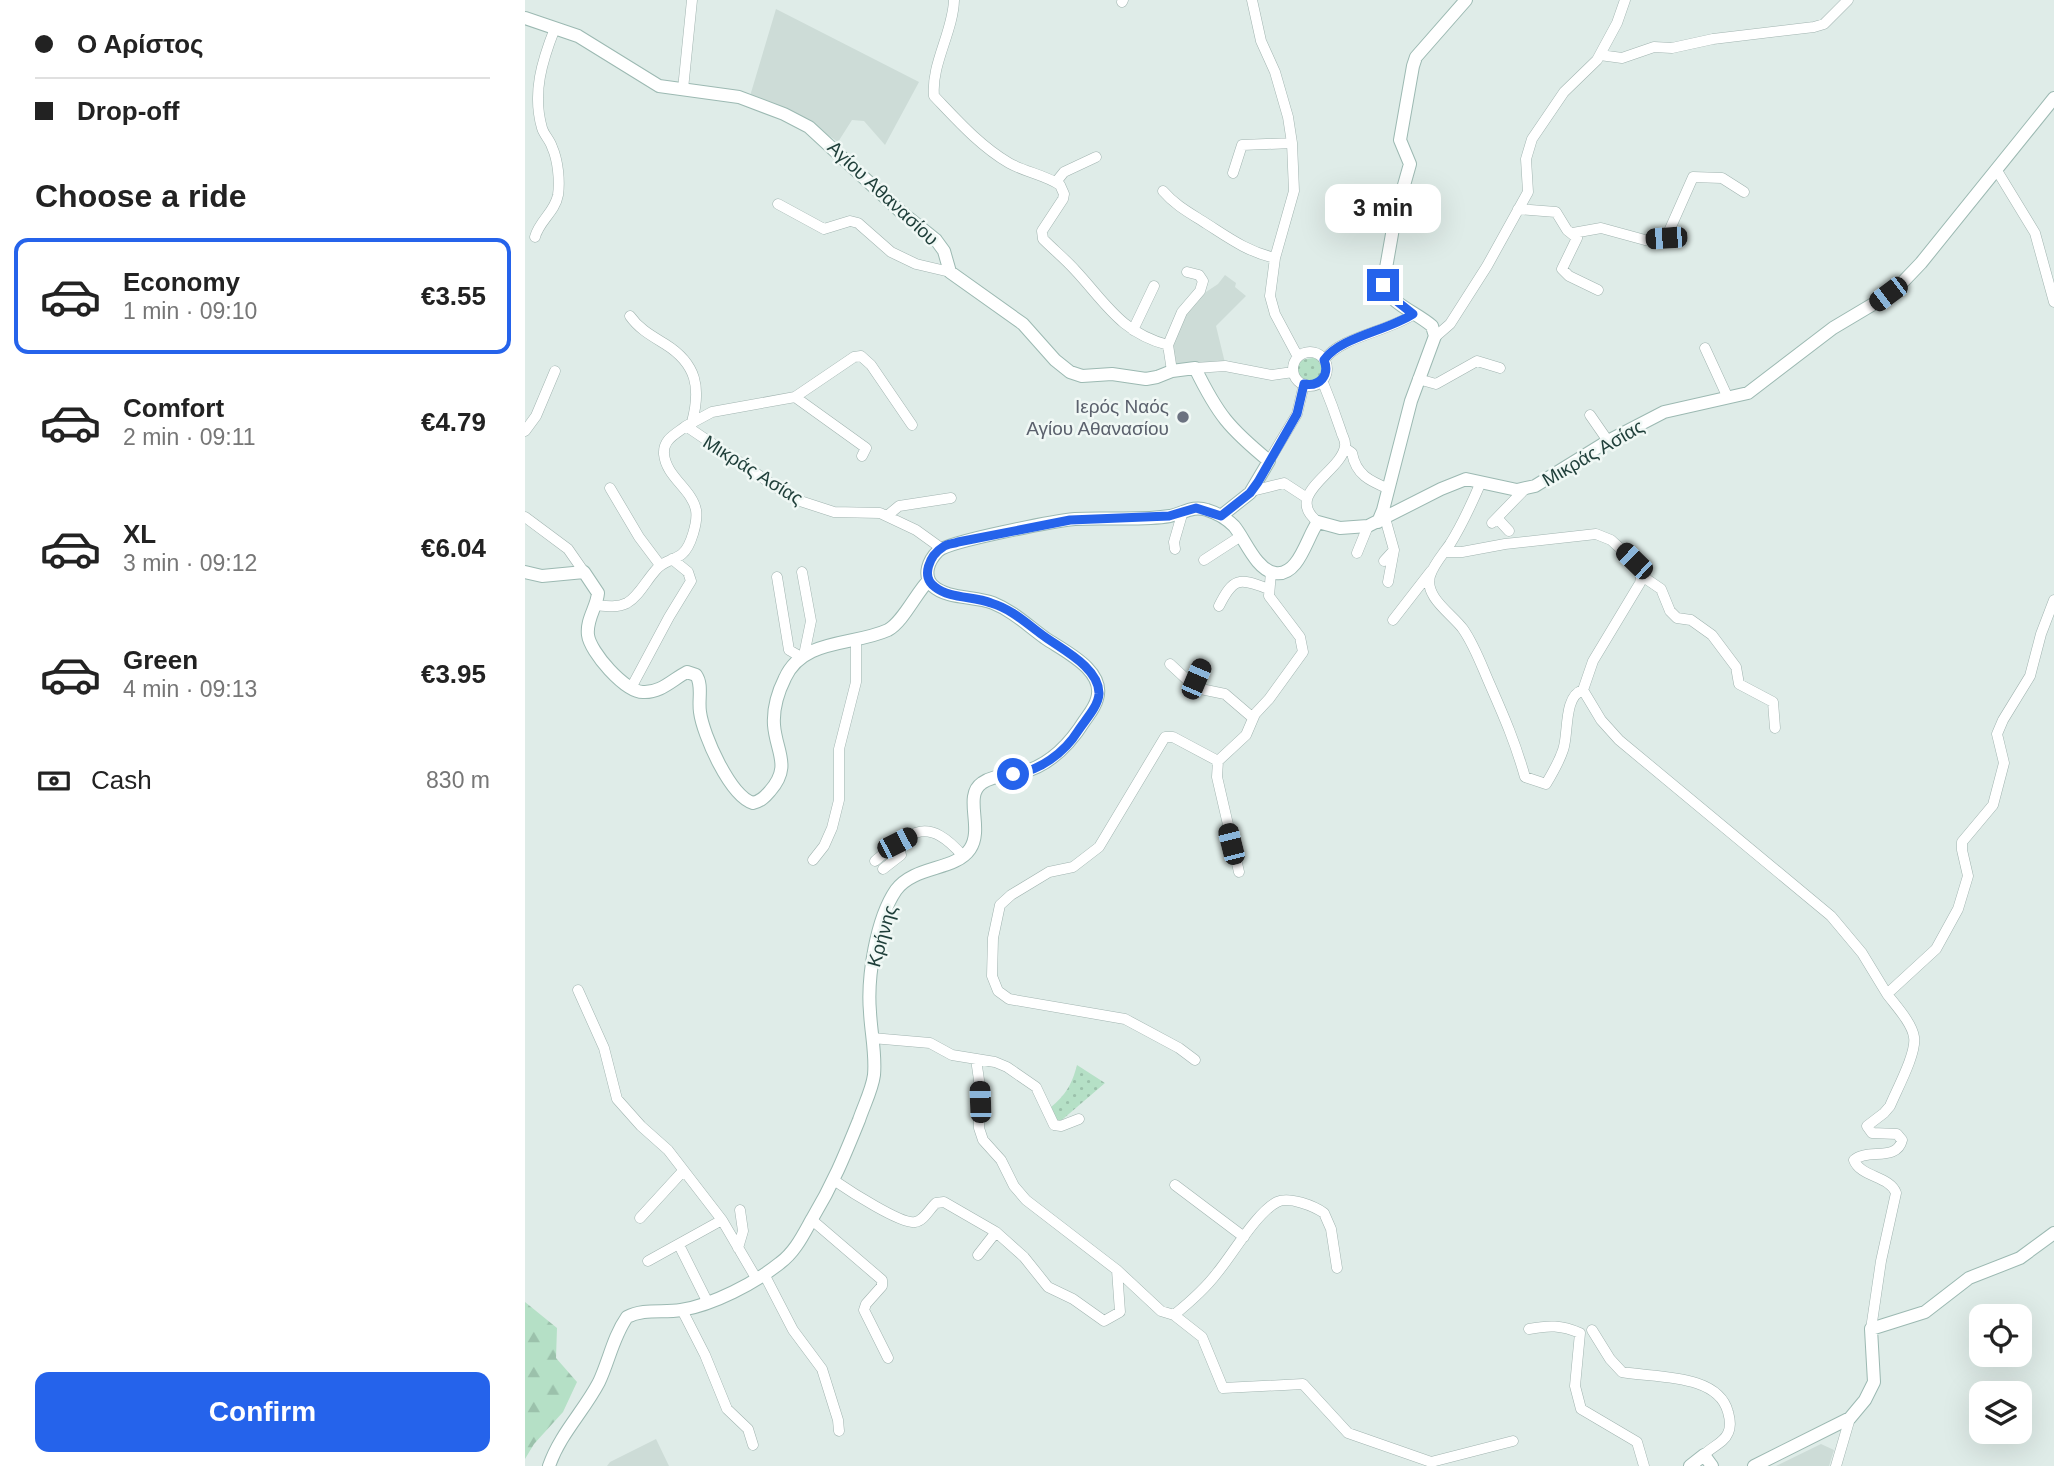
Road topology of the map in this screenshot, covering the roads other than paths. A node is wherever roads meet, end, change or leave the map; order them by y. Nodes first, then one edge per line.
1 (692, 0) edge
2 (954, 0) edge
3 (1252, 0) edge
4 (1466, 0) edge
5 (1625, 0) edge
6 (1848, 0) edge
7 (525, 18) edge
8 (555, 28) junction
9 (1600, 55) junction
10 (683, 89) junction
11 (2054, 98) edge
12 (1292, 143) junction
13 (1096, 157) dead end
14 (1996, 169) junction
15 (1233, 173) dead end
16 (1056, 182) junction
17 (1163, 191) dead end
18 (1744, 192) dead end
19 (778, 204) dead end
20 (1518, 209) junction
21 (1573, 233) junction
22 (535, 237) dead end
23 (1275, 258) junction
24 (950, 272) junction
25 (1187, 272) dead end
26 (1154, 286) dead end
27 (1598, 290) dead end
28 (2053, 298) edge
29 (1413, 314) junction
30 (630, 316) dead end
31 (1133, 330) junction
32 (1435, 337) junction
33 (1168, 345) junction
34 (1705, 348) dead end
35 (1298, 357) junction
36 (1324, 360) junction
37 (1195, 368) junction
38 (1500, 368) dead end
39 (555, 371) dead end
40 (1172, 371) junction
41 (1293, 372) junction
42 (1418, 379) junction
43 (1322, 380) junction
44 (1304, 384) junction
45 (795, 397) junction
46 (1728, 398) junction
47 (1590, 415) dead end
48 (689, 424) junction
49 (912, 425) dead end
50 (525, 431) edge
51 (1608, 441) junction
52 (1345, 448) junction
53 (862, 456) dead end
54 (1269, 461) junction
55 (1481, 482) junction
56 (610, 488) dead end
57 (1389, 489) junction
58 (1525, 489) junction
59 (1252, 491) junction
60 (951, 498) dead end
61 (1307, 498) junction
62 (1183, 511) junction
63 (887, 516) junction
64 (1221, 516) junction
65 (525, 517) edge
66 (1318, 522) junction
67 (1377, 522) junction
68 (1509, 531) dead end
69 (1241, 536) junction
70 (941, 548) junction
71 (1174, 549) dead end
72 (1394, 550) junction
73 (1444, 552) junction
74 (1357, 553) dead end
75 (672, 559) junction
76 (1204, 560) dead end
77 (1384, 561) dead end
78 (660, 565) junction
79 (1434, 568) junction
80 (525, 572) edge
81 (585, 572) junction
82 (802, 572) dead end
83 (1271, 572) junction
84 (1642, 576) junction
85 (777, 578) dead end
86 (929, 580) junction
87 (1388, 582) dead end
88 (1268, 589) junction
89 (2054, 600) edge
90 (595, 605) junction
91 (1219, 606) dead end
92 (1393, 620) dead end
93 (856, 640) junction
94 (803, 656) junction
95 (1170, 664) dead end
96 (1202, 664) dead end
97 (631, 688) junction
98 (1196, 688) junction
99 (1583, 690) junction
100 (1253, 718) junction
101 (1775, 728) dead end
102 (1218, 761) junction
103 (963, 856) junction
104 (813, 860) dead end
105 (879, 865) dead end
106 (1239, 872) dead end
107 (578, 990) dead end
108 (1887, 994) junction
109 (872, 1038) junction
110 (976, 1059) junction
111 (1195, 1060) dead end
112 (1079, 1119) dead end
113 (683, 1171) junction
114 (835, 1181) junction
115 (1175, 1185) dead end
116 (740, 1210) dead end
117 (640, 1218) dead end
118 (722, 1220) junction
119 (812, 1220) junction
120 (996, 1232) junction
121 (2054, 1233) edge
122 (1244, 1237) junction
123 (679, 1245) junction
124 (738, 1248) junction
125 (978, 1255) dead end
126 (648, 1261) dead end
127 (1337, 1268) dead end
128 (1118, 1270) junction
129 (760, 1276) junction
130 (709, 1303) junction
131 (682, 1310) junction
132 (1174, 1315) junction
133 (1529, 1329) dead end
134 (1871, 1329) junction
135 (1593, 1330) dead end
136 (888, 1358) dead end
137 (1850, 1418) junction
138 (839, 1431) dead end
139 (1513, 1441) dead end
140 (753, 1445) dead end
141 (1708, 1460) edge
142 (1433, 1464) edge
143 (549, 1466) edge
144 (1644, 1466) edge
145 (1689, 1466) edge
146 (1754, 1466) edge
147 (1836, 1466) edge

1 - 10 street
2 - 16 street
3 - 12 street
4 - 29 street
5 - 9 street
6 - 9 street
7 - 8 street, Αγίου Αθανασίου
8 - 10 street, Αγίου Αθανασίου
8 - 22 street
9 - 20 street
10 - 24 street, Αγίου Αθανασίου
11 - 14 street, Μικράς Ασίας
12 - 15 street
12 - 23 street
13 - 16 street
14 - 28 street
14 - 46 street, Μικράς Ασίας
16 - 31 street
17 - 23 street
18 - 21 street
19 - 24 street
20 - 21 street
20 - 32 street
21 - 27 street
23 - 35 street
24 - 40 street, Αγίου Αθανασίου
25 - 33 street
26 - 31 street
29 - 32 street
29 - 36 street
30 - 48 street
31 - 33 street
32 - 42 street
33 - 40 street
34 - 46 street
35 - 36 street
35 - 41 street
36 - 43 street
37 - 40 street, Αγίου Αθανασίου
37 - 41 street, Αγίου Αθανασίου
37 - 54 street
38 - 42 street
39 - 50 street
41 - 44 street
42 - 57 street
43 - 44 street
43 - 52 street
44 - 54 street
45 - 48 street, Μικράς Ασίας
45 - 49 street, Μικράς Ασίας
45 - 53 street
46 - 51 street, Μικράς Ασίας
47 - 51 street
48 - 63 street, Μικράς Ασίας
48 - 75 street
51 - 58 street, Μικράς Ασίας
52 - 57 street
52 - 61 street
54 - 59 street
55 - 58 street, Μικράς Ασίας
55 - 67 street, Μικράς Ασίας
55 - 73 street
56 - 78 street
57 - 67 street
58 - 68 street
59 - 61 street
59 - 64 street
60 - 63 street
61 - 66 street
62 - 64 street
62 - 70 street
62 - 71 street
63 - 70 street, Μικράς Ασίας
64 - 69 street
65 - 81 street
66 - 67 street, Μικράς Ασίας
66 - 83 street
67 - 72 street
67 - 74 street
69 - 76 street
69 - 83 street
70 - 86 street
72 - 77 street
72 - 87 street
73 - 79 street
73 - 84 street
75 - 78 street
75 - 97 street
78 - 90 street
79 - 92 street
79 - 99 street
80 - 81 street
81 - 90 street
82 - 94 street
83 - 88 street
84 - 99 street
84 - 101 street
85 - 94 street
86 - 93 street
86 - 103 street
88 - 91 street
88 - 100 street
89 - 108 street
90 - 97 street
93 - 94 street
93 - 104 street
94 - 97 street
95 - 98 street
96 - 98 street
98 - 100 street
99 - 108 street
100 - 102 street
102 - 106 street
102 - 111 street
103 - 105 street
103 - 109 street, Κρήνης
107 - 113 street
108 - 134 street
109 - 110 street
109 - 114 street, Κρήνης
110 - 112 street
110 - 128 street
113 - 117 street
113 - 118 street
114 - 119 street, Κρήνης
114 - 120 street
115 - 122 street
116 - 124 street
118 - 123 street
118 - 124 street
119 - 129 street, Κρήνης
119 - 136 street
120 - 125 street
120 - 128 street
121 - 134 street
122 - 127 street
122 - 132 street
123 - 126 street
123 - 130 street
124 - 129 street
128 - 132 street
129 - 130 street, Κρήνης
129 - 138 street
130 - 131 street, Κρήνης
131 - 140 street
131 - 143 street, Κρήνης
132 - 142 street
133 - 144 street
134 - 137 street
135 - 141 street
137 - 146 street
137 - 147 street
139 - 142 street
141 - 145 street

